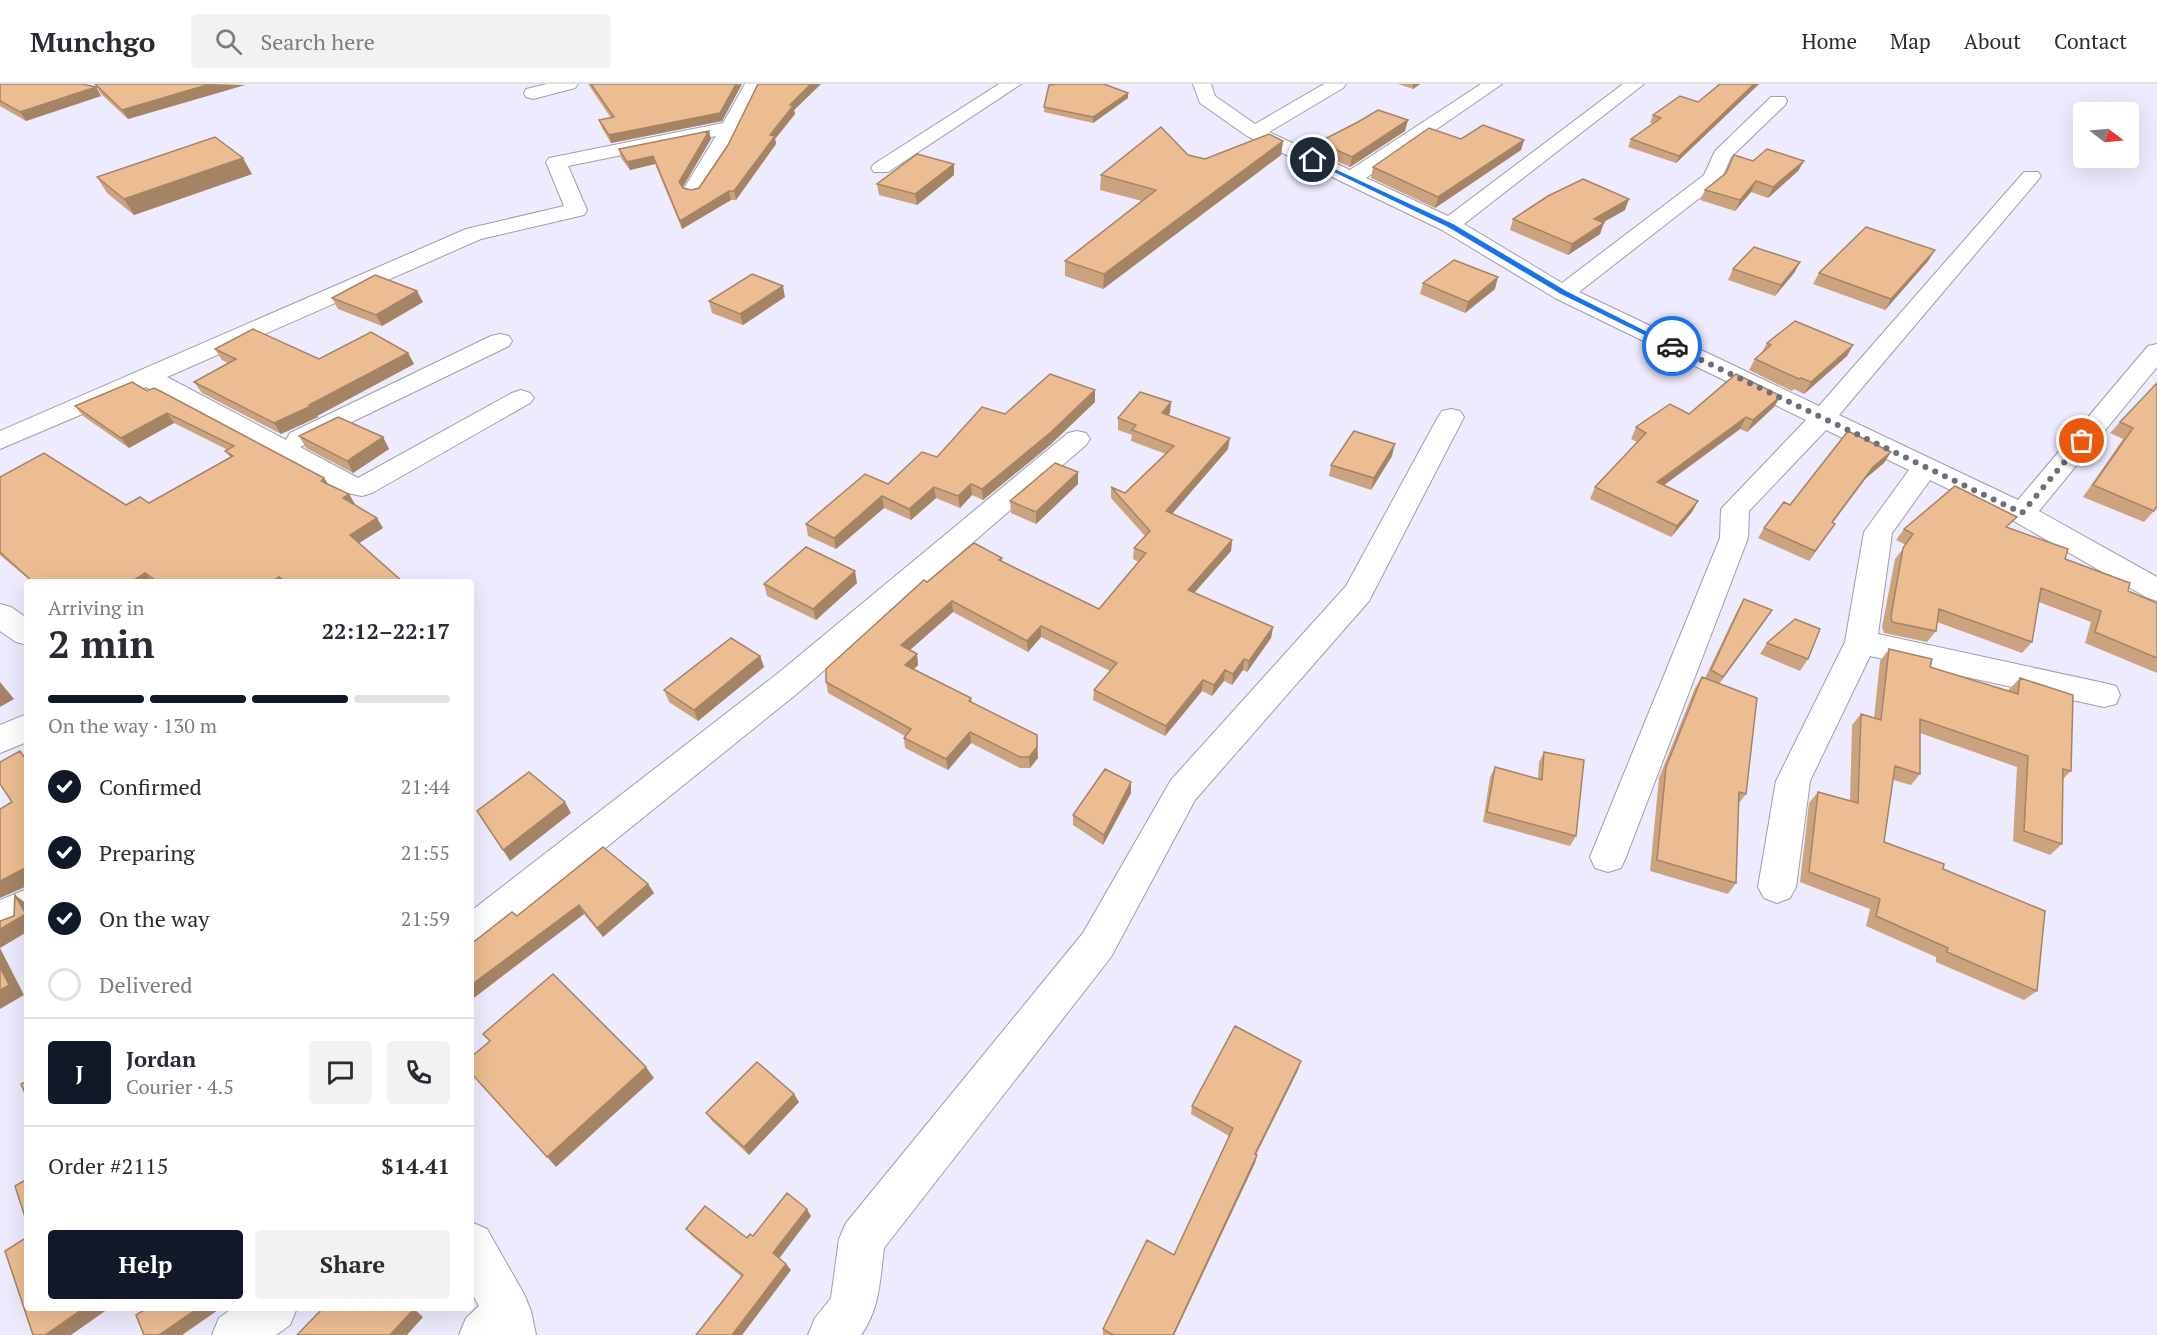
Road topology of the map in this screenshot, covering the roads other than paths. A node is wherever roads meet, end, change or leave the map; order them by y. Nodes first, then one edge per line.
1 (569, 84) edge
2 (754, 84) edge
3 (1012, 84) edge
4 (1202, 84) edge
5 (1337, 84) edge
6 (1493, 84) edge
7 (1635, 84) edge
8 (533, 93) dead end
9 (1778, 101) dead end
10 (730, 128) junction
11 (1254, 132) junction
12 (881, 168) dead end
13 (2031, 177) dead end
14 (1352, 178) junction
15 (693, 190) edge
16 (1450, 225) junction
17 (1563, 293) junction
18 (500, 341) dead end
19 (2157, 351) edge
20 (145, 376) junction
21 (521, 398) dead end
22 (1451, 417) dead end
23 (1822, 419) junction
24 (1077, 439) dead end
25 (0, 441) edge
26 (280, 448) junction
27 (1926, 466) junction
28 (2022, 513) junction
29 (2157, 590) edge
30 (0, 615) edge
31 (24, 632) edge
32 (1861, 642) junction
33 (2104, 695) dead end
34 (24, 728) edge
35 (0, 740) edge
36 (1608, 857) dead end
37 (1777, 887) dead end
38 (24, 907) edge
39 (0, 919) edge
40 (474, 931) edge
41 (474, 1253) edge
42 (269, 1311) edge
43 (500, 1327) edge
44 (236, 1335) edge
45 (832, 1335) edge

1 - 8 street
2 - 10 street
3 - 12 street
4 - 11 street
5 - 11 street
6 - 14 street
7 - 16 street
9 - 17 street
10 - 15 street
10 - 20 street
11 - 14 street
13 - 23 street
14 - 16 street
16 - 17 street
17 - 23 street
18 - 26 street
19 - 28 street
20 - 25 street
20 - 26 street
21 - 26 street
22 - 45 street
23 - 27 street
23 - 36 street
24 - 40 street
27 - 28 street
27 - 32 street
28 - 29 street
30 - 31 street
32 - 33 street
32 - 37 street
34 - 35 street
38 - 39 street
41 - 43 street
42 - 44 street

